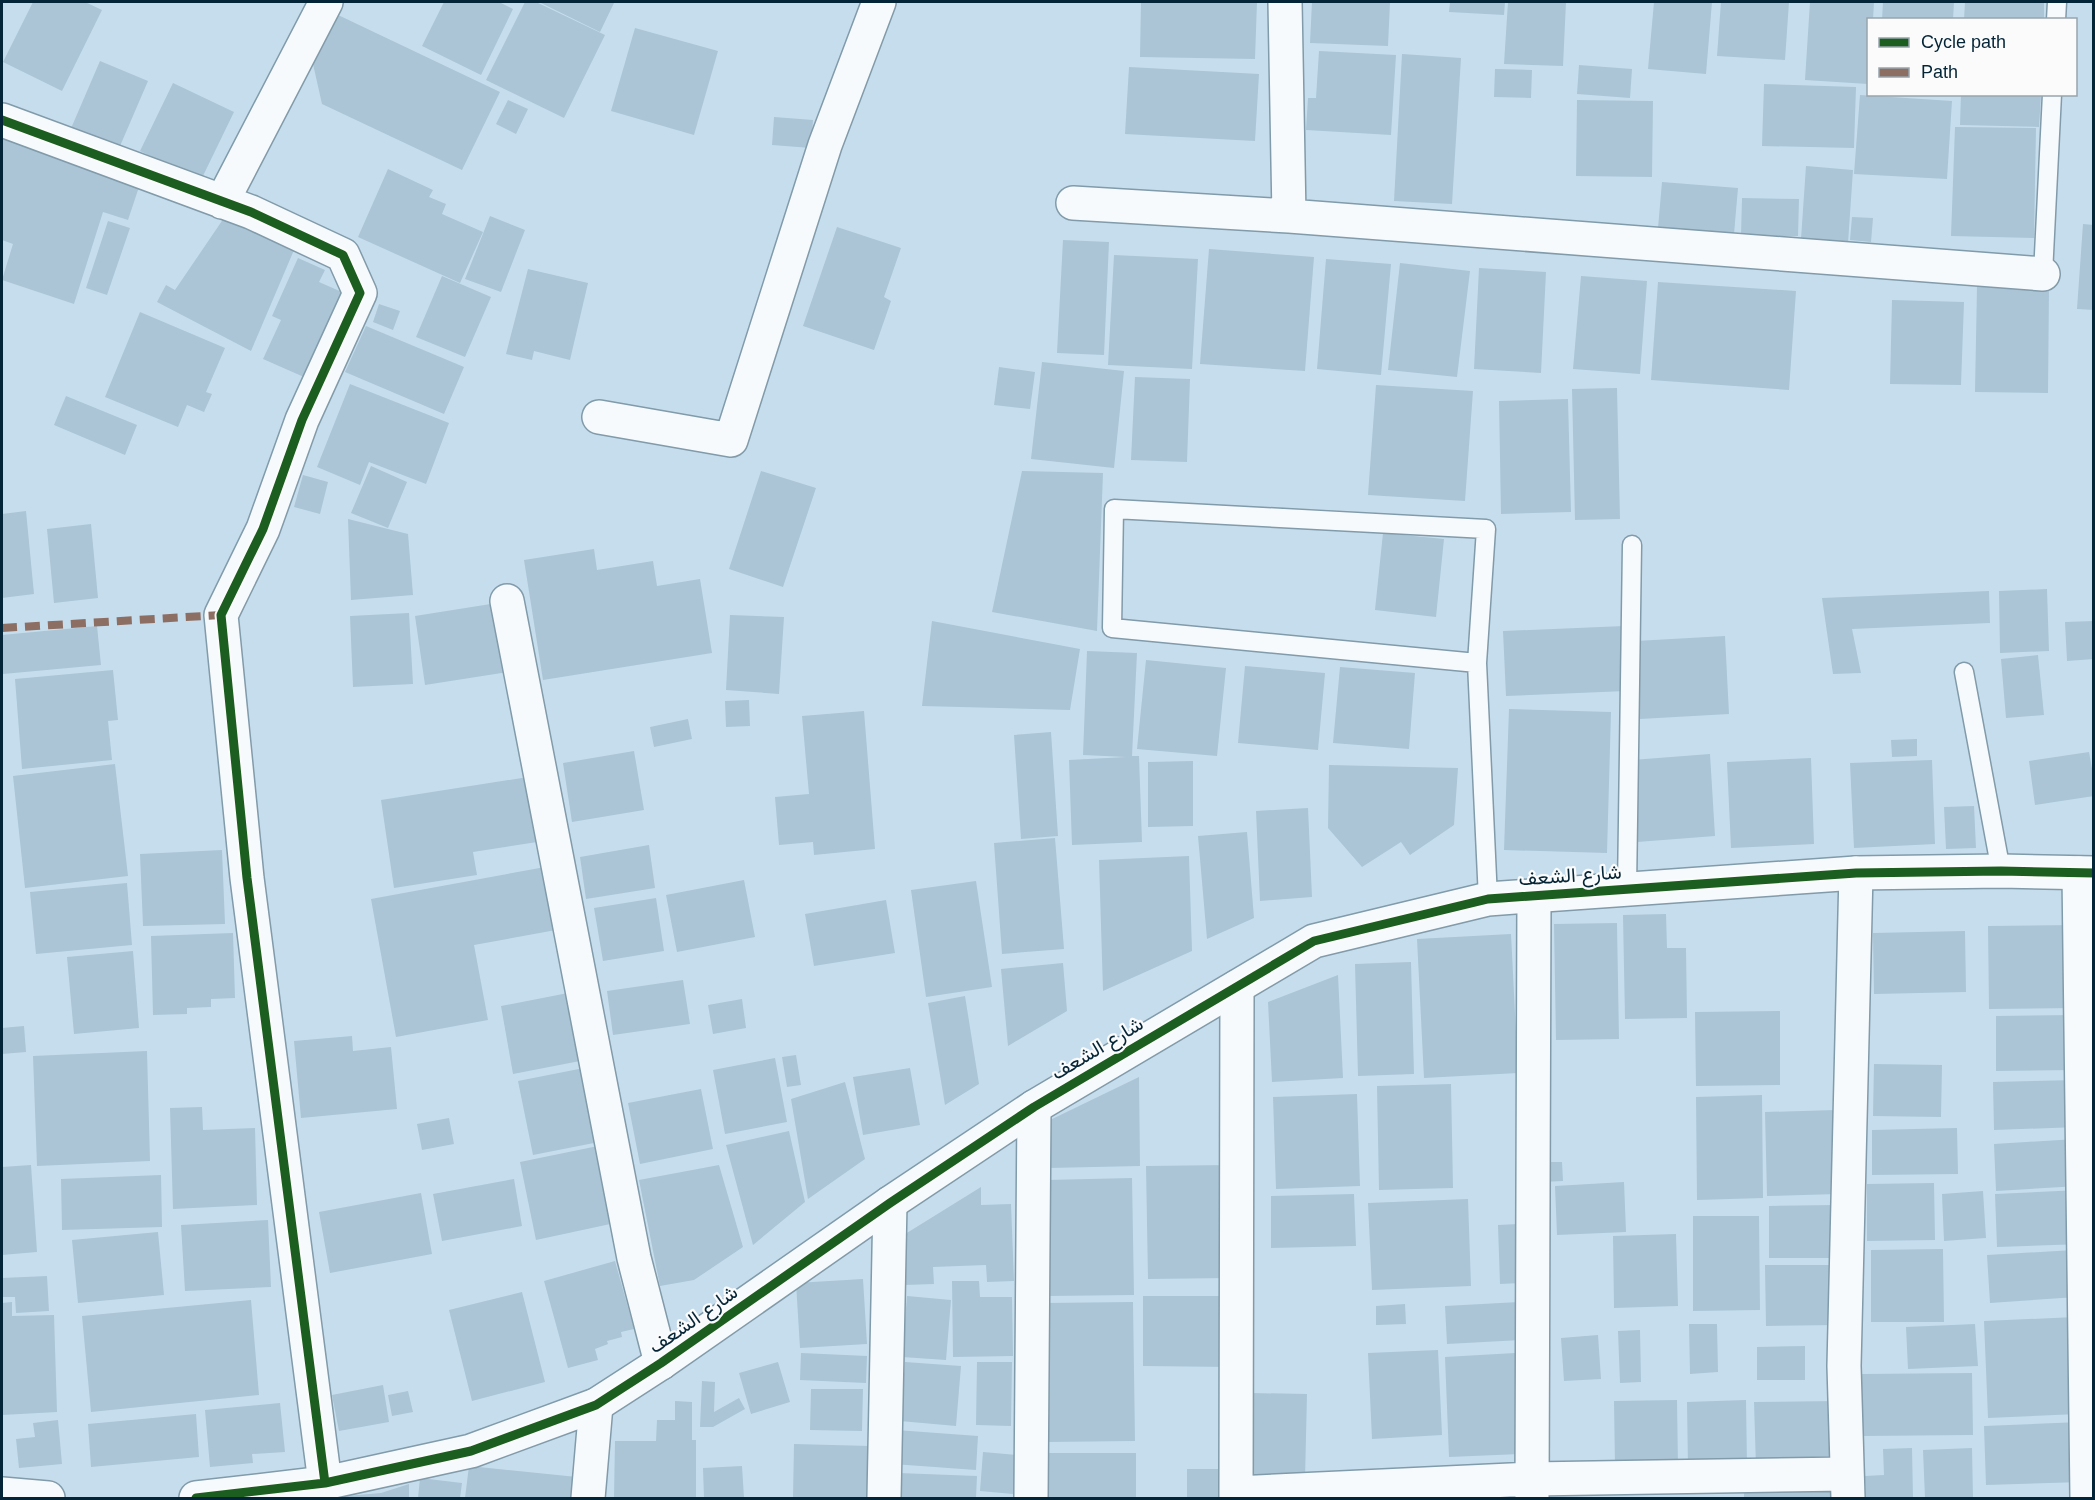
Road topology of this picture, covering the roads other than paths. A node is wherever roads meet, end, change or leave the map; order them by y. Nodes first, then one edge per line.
1 (326, 2) edge
2 (879, 2) edge
3 (1286, 2) edge
4 (2057, 2) edge
5 (2056, 18) edge
6 (2052, 96) edge
7 (2, 120) edge
8 (222, 202) junction
9 (1073, 203) dead end
10 (1289, 216) junction
11 (2043, 273) joint
12 (599, 417) dead end
13 (1632, 545) dead end
14 (507, 601) dead end
15 (1477, 663) junction
16 (1964, 672) dead end
17 (2001, 871) junction
18 (1856, 873) junction
19 (2086, 873) edge
20 (1627, 889) junction
21 (1534, 896) junction
22 (1488, 899) junction
23 (1237, 987) junction
24 (1034, 1107) junction
25 (890, 1203) junction
26 (661, 1363) junction
27 (596, 1405) junction
28 (325, 1483) junction
29 (1847, 1486) edge
30 (1532, 1489) edge
31 (2, 1494) edge
32 (280, 1494) edge
33 (1236, 1496) edge
34 (48, 1498) edge
35 (196, 1498) edge
36 (588, 1498) edge
37 (884, 1498) edge
38 (1031, 1498) edge
39 (2087, 1498) edge

1 - 8 street
2 - 12 street
3 - 10 street
4 - 5 lane
6 - 11 lane
7 - 8 street
8 - 28 street
9 - 10 street
10 - 11 street
13 - 20 lane
14 - 26 street
15 - 15 lane
15 - 22 lane
16 - 17 lane
17 - 18 street, شارع الشعف
17 - 19 street, شارع الشعف
18 - 20 street, شارع الشعف
18 - 29 street
19 - 39 street
20 - 21 street, شارع الشعف
21 - 22 street, شارع الشعف
21 - 30 street
22 - 23 street, شارع الشعف
23 - 24 street, شارع الشعف
23 - 33 street
24 - 25 street, شارع الشعف
24 - 38 street
25 - 26 street, شارع الشعف
25 - 37 street
26 - 27 street, شارع الشعف
27 - 28 street, شارع الشعف
27 - 36 street
28 - 32 street, شارع الشعف
29 - 30 street
30 - 33 street
31 - 34 street
32 - 35 street, شارع الشعف

